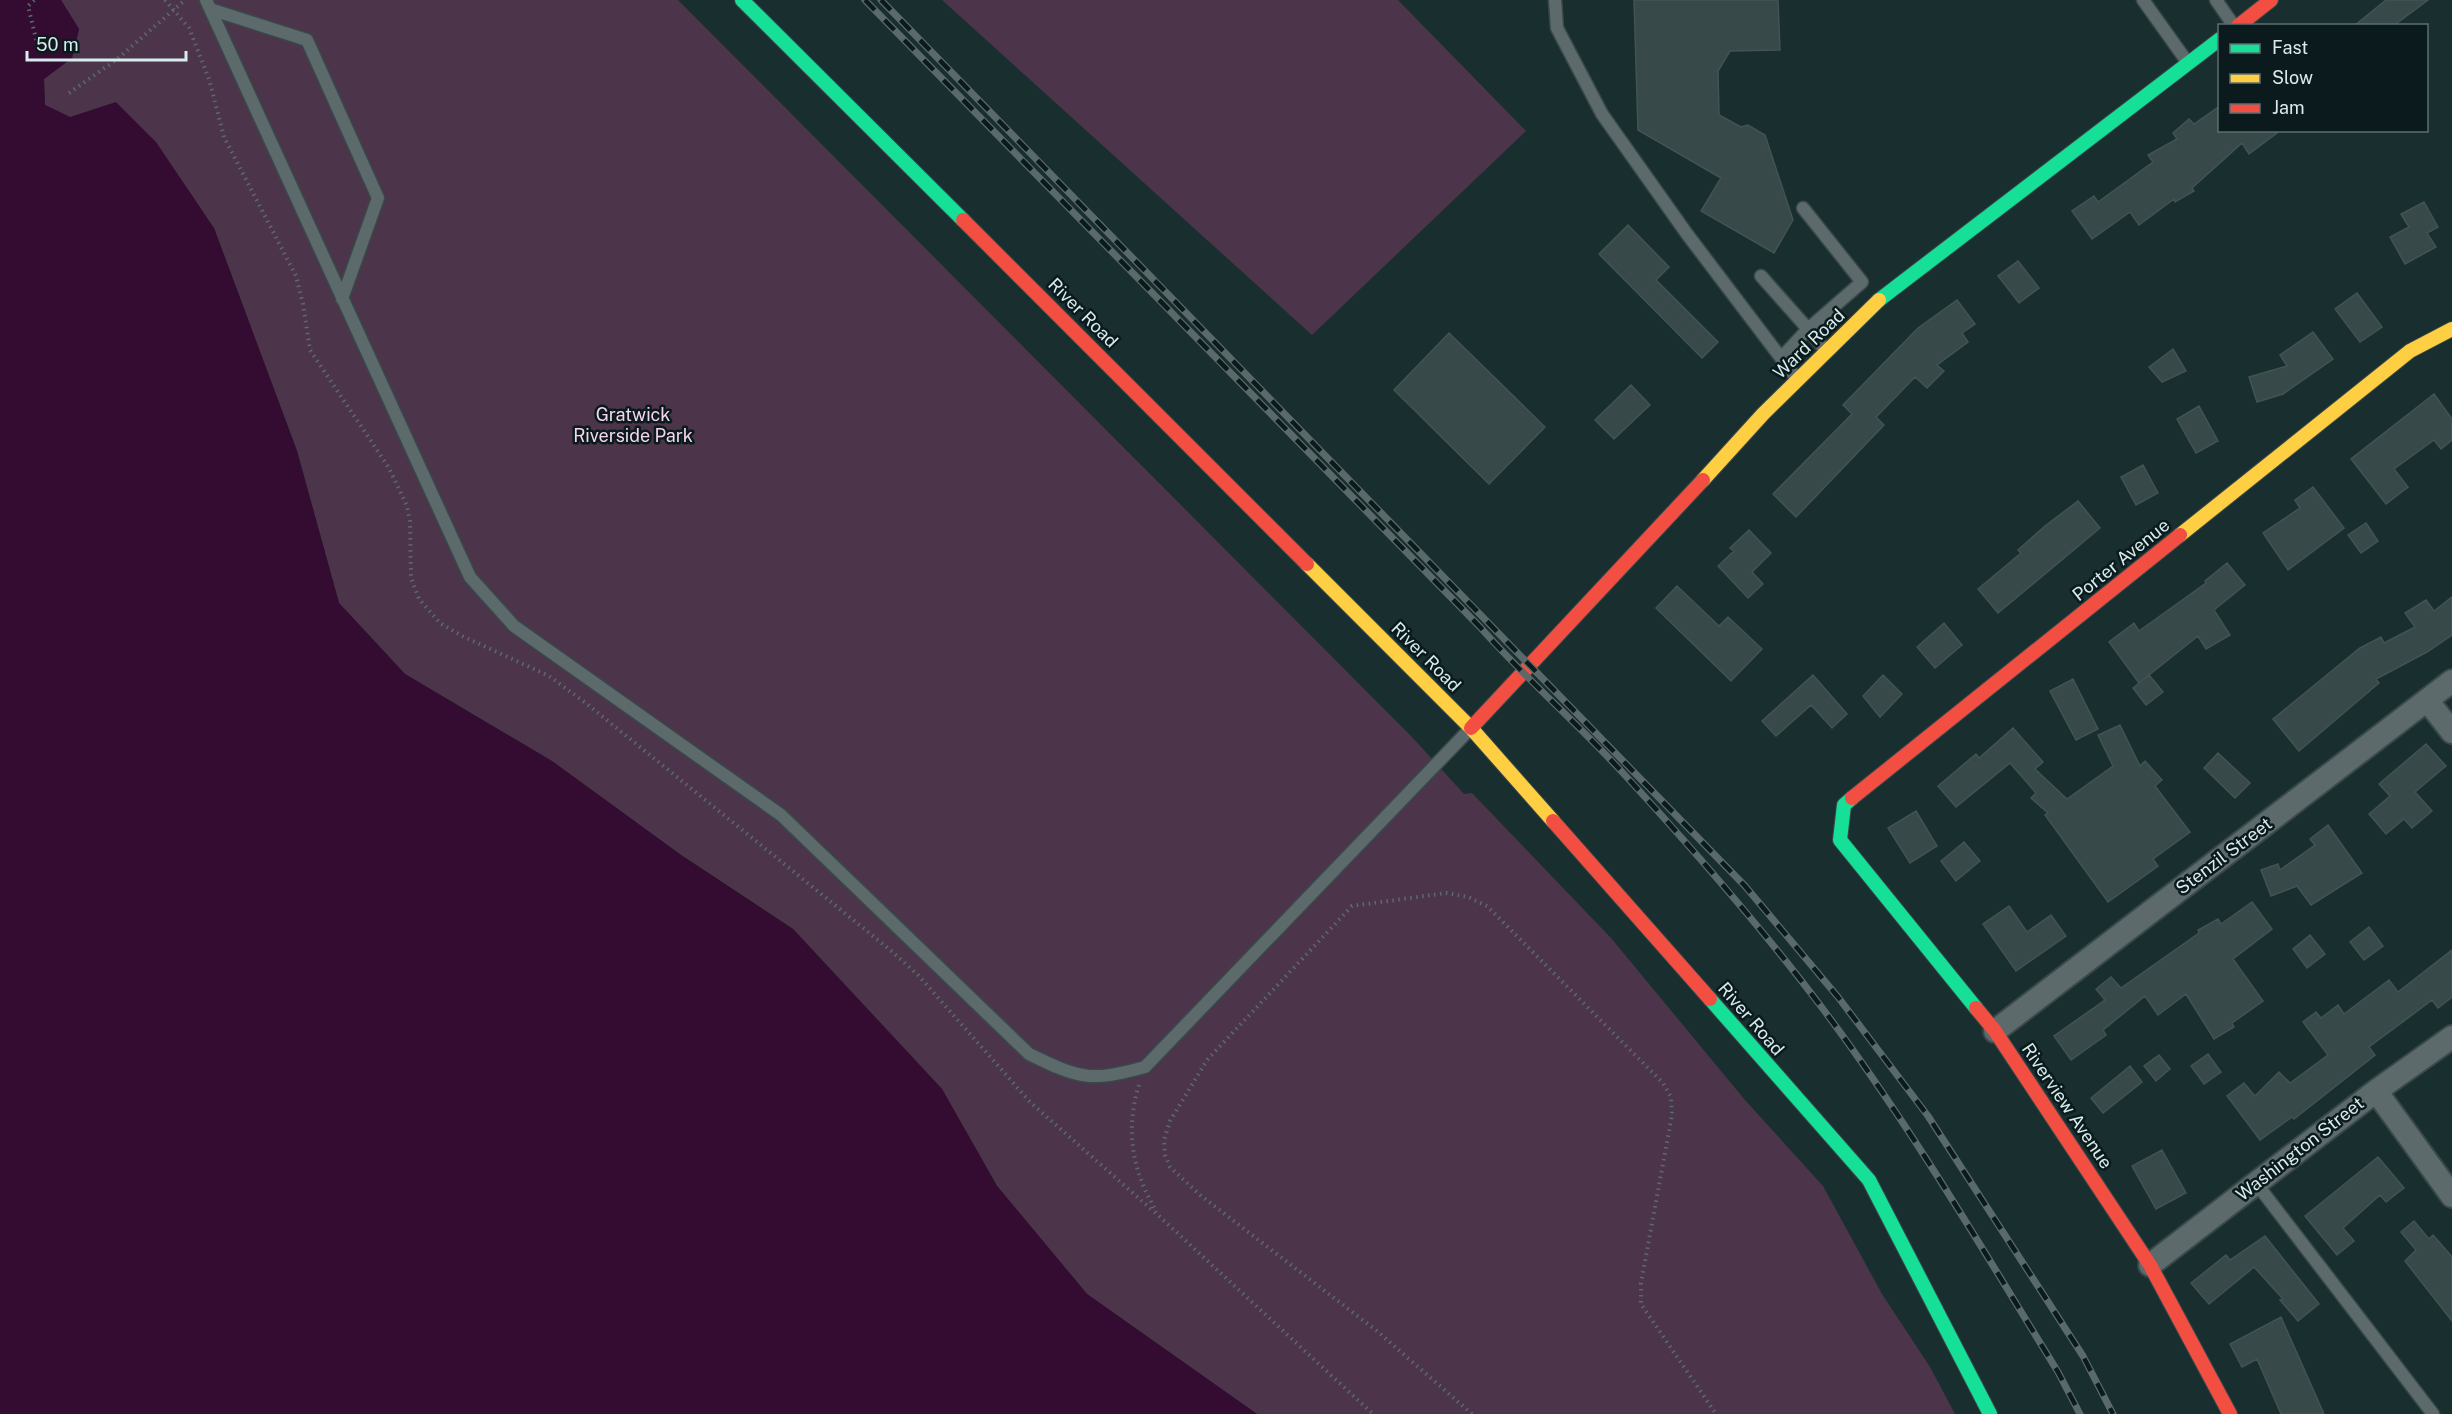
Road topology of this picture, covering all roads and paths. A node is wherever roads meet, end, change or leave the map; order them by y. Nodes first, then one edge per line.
1 (34, 0) edge
2 (185, 0) edge
3 (742, 0) edge
4 (1555, 0) edge
5 (2143, 0) edge
6 (2216, 0) edge
7 (2271, 0) edge
8 (209, 5) edge
9 (2234, 24) edge
10 (2239, 24) edge
11 (2218, 41) edge
12 (39, 51) dead end
13 (2188, 64) junction
14 (69, 93) dead end
15 (1803, 208) dead end
16 (1761, 276) dead end
17 (1862, 282) junction
18 (342, 299) junction
19 (1878, 302) junction
20 (1808, 329) junction
21 (2452, 329) edge
22 (1827, 352) junction
23 (1781, 358) junction
24 (1798, 380) junction
25 (2452, 681) edge
26 (2427, 700) junction
27 (1471, 728) junction
28 (2452, 732) edge
29 (1840, 840) joint
30 (1995, 1030) junction
31 (2452, 1037) edge
32 (1145, 1067) junction
33 (2376, 1091) junction
34 (2256, 1183) junction
35 (2452, 1196) edge
36 (1160, 1216) dead end
37 (2150, 1265) junction
38 (1472, 1414) edge
39 (1716, 1414) edge
40 (1990, 1414) edge
41 (2230, 1414) edge
42 (2433, 1414) edge

1 - 12 path
2 - 14 path
3 - 27 main road, River Road
4 - 23 lane
5 - 13 lane
6 - 9 lane
7 - 10 main road
8 - 18 lane
8 - 18 lane
11 - 13 main road, Ward Road
13 - 19 main road, Ward Road
15 - 17 lane
16 - 20 lane
17 - 19 lane
17 - 20 lane
18 - 32 lane
19 - 22 main road, Ward Road
20 - 22 lane
20 - 23 lane
21 - 29 main road, Porter Avenue
22 - 24 main road, Ward Road
23 - 24 lane
24 - 27 main road, Ward Road
25 - 26 street, Stenzil Street
26 - 28 street
26 - 30 street, Stenzil Street
27 - 32 lane
27 - 40 main road, River Road
29 - 30 main road, Riverview Avenue
30 - 37 main road, Riverview Avenue
31 - 33 street, Washington Street
32 - 36 path
33 - 34 street, Washington Street
33 - 35 street
34 - 37 street, Washington Street
34 - 42 lane
37 - 41 main road, Riverview Avenue
38 - 39 path

